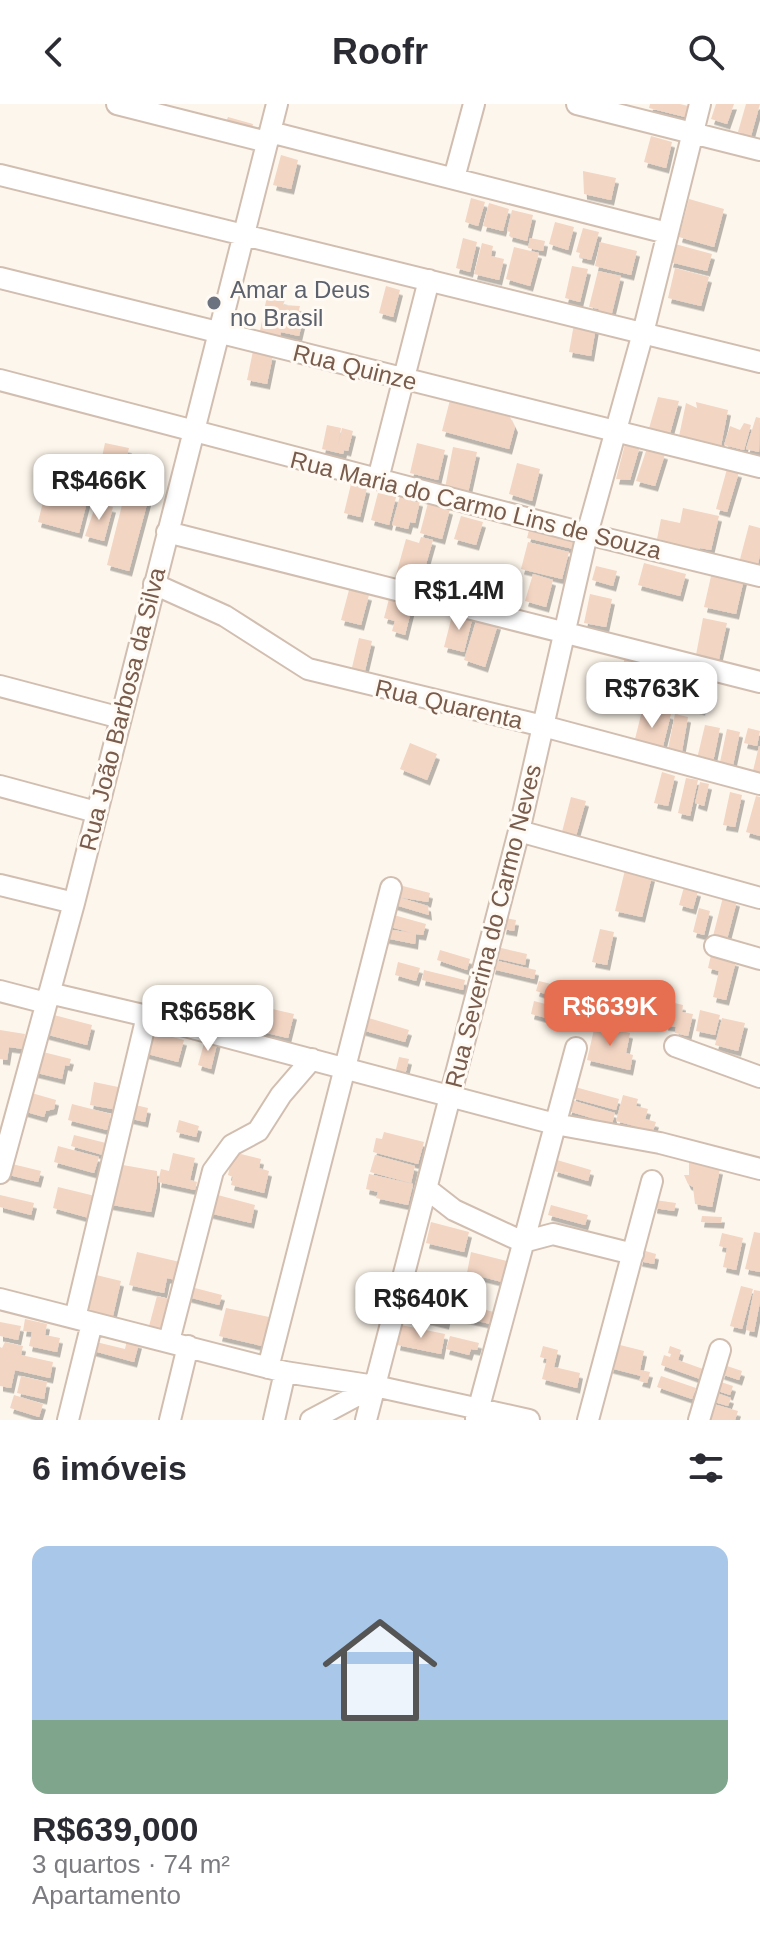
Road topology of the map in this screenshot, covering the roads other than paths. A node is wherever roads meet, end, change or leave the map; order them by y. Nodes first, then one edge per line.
1 (117, 104) edge
2 (277, 104) edge
3 (474, 104) edge
4 (577, 104) edge
5 (700, 104) edge
6 (693, 133) junction
7 (269, 137) junction
8 (760, 150) edge
9 (0, 175) edge
10 (454, 178) junction
11 (667, 233) junction
12 (244, 237) junction
13 (0, 278) edge
14 (429, 280) junction
15 (643, 333) junction
16 (219, 334) junction
17 (760, 362) edge
18 (405, 379) junction
19 (0, 380) edge
20 (617, 431) junction
21 (192, 433) junction
22 (760, 467) edge
23 (378, 479) junction
24 (167, 532) junction
25 (587, 534) junction
26 (760, 576) edge
27 (154, 584) junction
28 (565, 634) junction
29 (760, 682) edge
30 (0, 686) edge
31 (121, 718) junction
32 (543, 726) junction
33 (760, 784) edge
34 (0, 786) edge
35 (96, 812) junction
36 (519, 831) junction
37 (0, 885) edge
38 (391, 888) dead end
39 (760, 898) edge
40 (74, 903) junction
41 (715, 946) dead end
42 (760, 959) edge
43 (0, 991) edge
44 (47, 998) junction
45 (147, 1016) junction
46 (675, 1046) dead end
47 (576, 1048) dead end
48 (312, 1059) junction
49 (345, 1068) junction
50 (760, 1077) edge
51 (0, 1093) edge
52 (450, 1097) junction
53 (20, 1098) junction
54 (555, 1124) junction
55 (760, 1169) edge
56 (0, 1173) edge
57 (652, 1181) dead end
58 (427, 1189) junction
59 (523, 1242) junction
60 (633, 1254) junction
61 (0, 1299) edge
62 (84, 1320) junction
63 (178, 1343) junction
64 (720, 1350) dead end
65 (276, 1370) junction
66 (375, 1386) junction
67 (477, 1414) edge
68 (68, 1420) edge
69 (170, 1420) edge
70 (274, 1420) edge
71 (311, 1420) edge
72 (366, 1420) edge
73 (529, 1420) edge
74 (588, 1420) edge
75 (699, 1420) edge

1 - 7 street
2 - 7 street, Rua João Barbosa da Silva
3 - 10 street
4 - 6 street
5 - 6 street
6 - 8 street
6 - 11 street, Rua Severina do Carmo Neves
7 - 10 street
7 - 12 street, Rua João Barbosa da Silva
9 - 12 street
10 - 11 street
11 - 15 street, Rua Severina do Carmo Neves
12 - 14 street
12 - 16 street, Rua João Barbosa da Silva
13 - 16 street, Rua Quinze
14 - 15 street
14 - 18 street
15 - 17 street
15 - 20 street, Rua Severina do Carmo Neves
16 - 18 street, Rua Quinze
16 - 21 street, Rua João Barbosa da Silva
18 - 20 street, Rua Quinze
18 - 23 street
19 - 21 street, Rua Maria do Carmo Lins de Souza
20 - 22 street, Rua Quinze
20 - 25 street, Rua Severina do Carmo Neves
21 - 23 street, Rua Maria do Carmo Lins de Souza
21 - 24 street, Rua João Barbosa da Silva
23 - 25 street, Rua Maria do Carmo Lins de Souza
24 - 27 street, Rua João Barbosa da Silva
24 - 28 street
25 - 26 street, Rua Maria do Carmo Lins de Souza
25 - 28 street, Rua Severina do Carmo Neves
27 - 31 street, Rua João Barbosa da Silva
27 - 32 street, Rua Quarenta
28 - 29 street
28 - 32 street, Rua Severina do Carmo Neves
30 - 31 street
31 - 35 street, Rua João Barbosa da Silva
32 - 33 street, Rua Quarenta
32 - 36 street, Rua Severina do Carmo Neves
34 - 35 street
35 - 40 street, Rua João Barbosa da Silva
36 - 39 street
36 - 52 street, Rua Severina do Carmo Neves
37 - 40 street
38 - 49 street
40 - 44 street, Rua João Barbosa da Silva
41 - 42 street
43 - 44 street
44 - 45 street
44 - 53 street, Rua João Barbosa da Silva
45 - 48 street
45 - 62 street
46 - 50 street
47 - 54 street
48 - 49 street
48 - 63 street
49 - 52 street
49 - 65 street
51 - 53 street
52 - 54 street
52 - 58 street, Rua Severina do Carmo Neves
53 - 56 street, Rua João Barbosa da Silva
54 - 55 street
54 - 59 street
57 - 60 street
58 - 59 street
58 - 66 street, Rua Severina do Carmo Neves
59 - 60 street
59 - 67 street
60 - 74 street
61 - 62 street
62 - 63 street
62 - 68 street
63 - 65 street
63 - 69 street
64 - 75 street
65 - 66 street
65 - 70 street
66 - 67 street
66 - 71 street
66 - 72 street, Rua Severina do Carmo Neves
67 - 73 street

